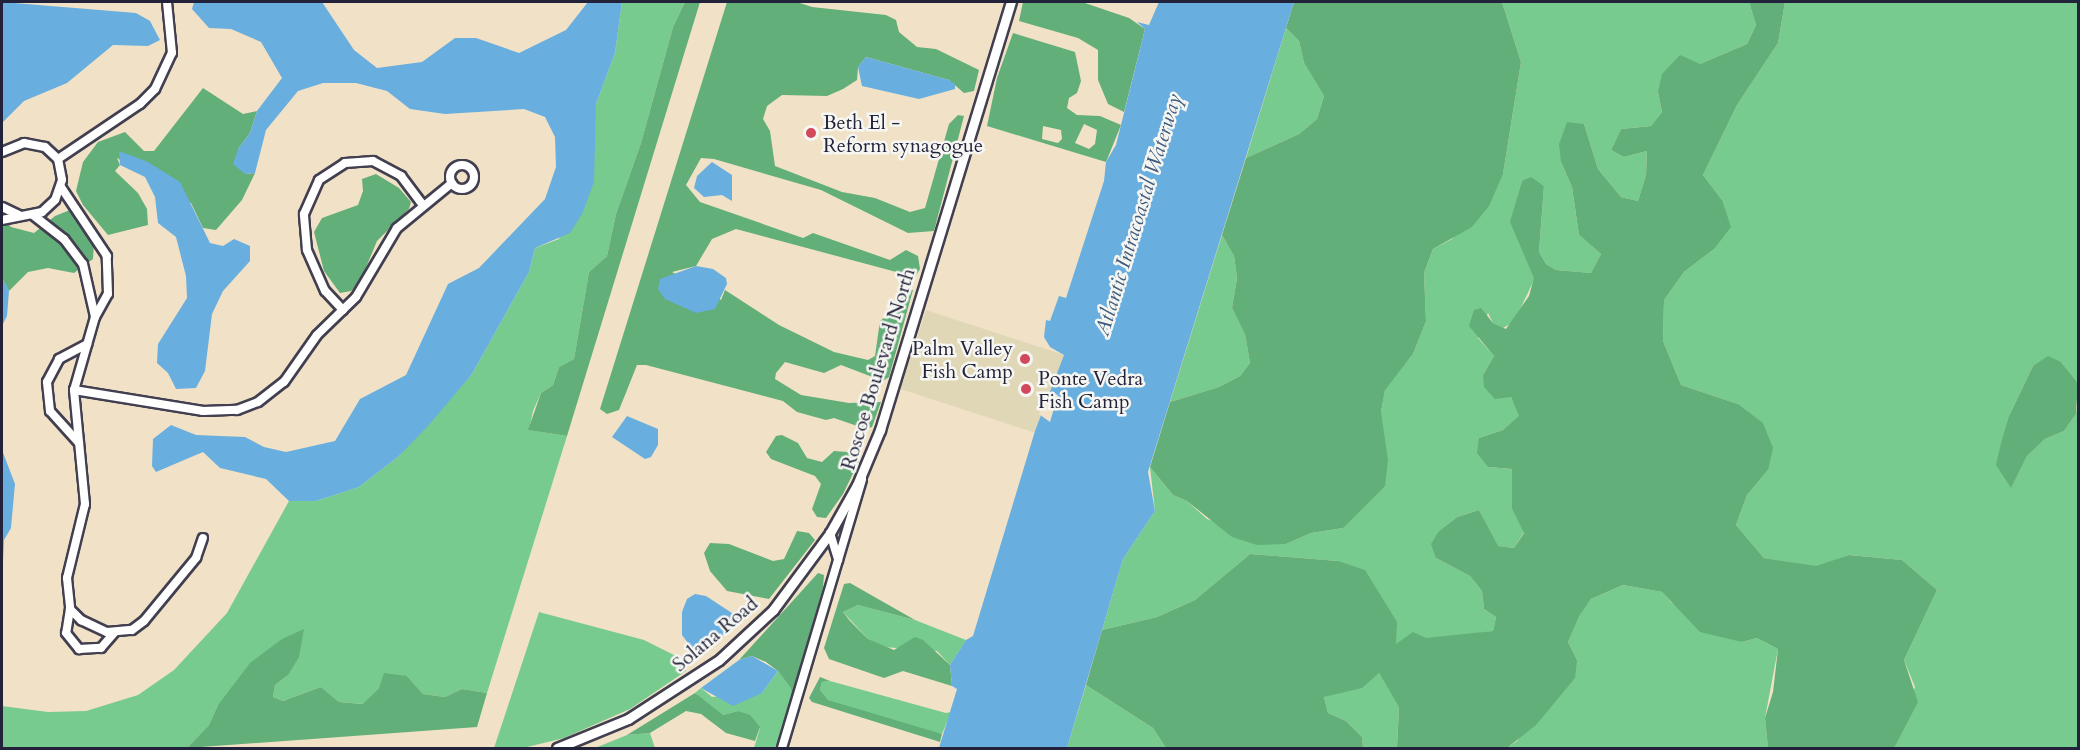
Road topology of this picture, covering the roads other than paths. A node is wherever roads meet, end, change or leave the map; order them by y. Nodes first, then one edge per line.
1 (167, 2) edge
2 (1011, 2) edge
3 (2, 152) edge
4 (58, 159) junction
5 (452, 183) dead end
6 (61, 187) junction
7 (423, 205) junction
8 (2, 207) edge
9 (33, 215) junction
10 (22, 216) junction
11 (2, 220) edge
12 (343, 310) junction
13 (95, 317) junction
14 (87, 344) junction
15 (74, 390) junction
16 (79, 443) junction
17 (867, 463) junction
18 (830, 533) junction
19 (203, 538) dead end
20 (838, 568) junction
21 (70, 609) junction
22 (114, 633) junction
23 (557, 748) edge
24 (782, 748) edge

1 - 4 street
2 - 17 street, Roscoe Boulevard North
3 - 4 street
4 - 6 street
5 - 7 street
6 - 9 street
6 - 13 street
7 - 12 street
7 - 12 street
8 - 10 street
9 - 10 street
9 - 13 street
10 - 11 street
12 - 15 street
13 - 14 street
14 - 15 street
14 - 16 street
15 - 16 street
16 - 21 street
17 - 18 street, Solana Road
17 - 20 street, Roscoe Boulevard North
18 - 20 street
18 - 23 street, Solana Road
19 - 22 street
20 - 24 street, Roscoe Boulevard North
21 - 22 street
21 - 22 street

